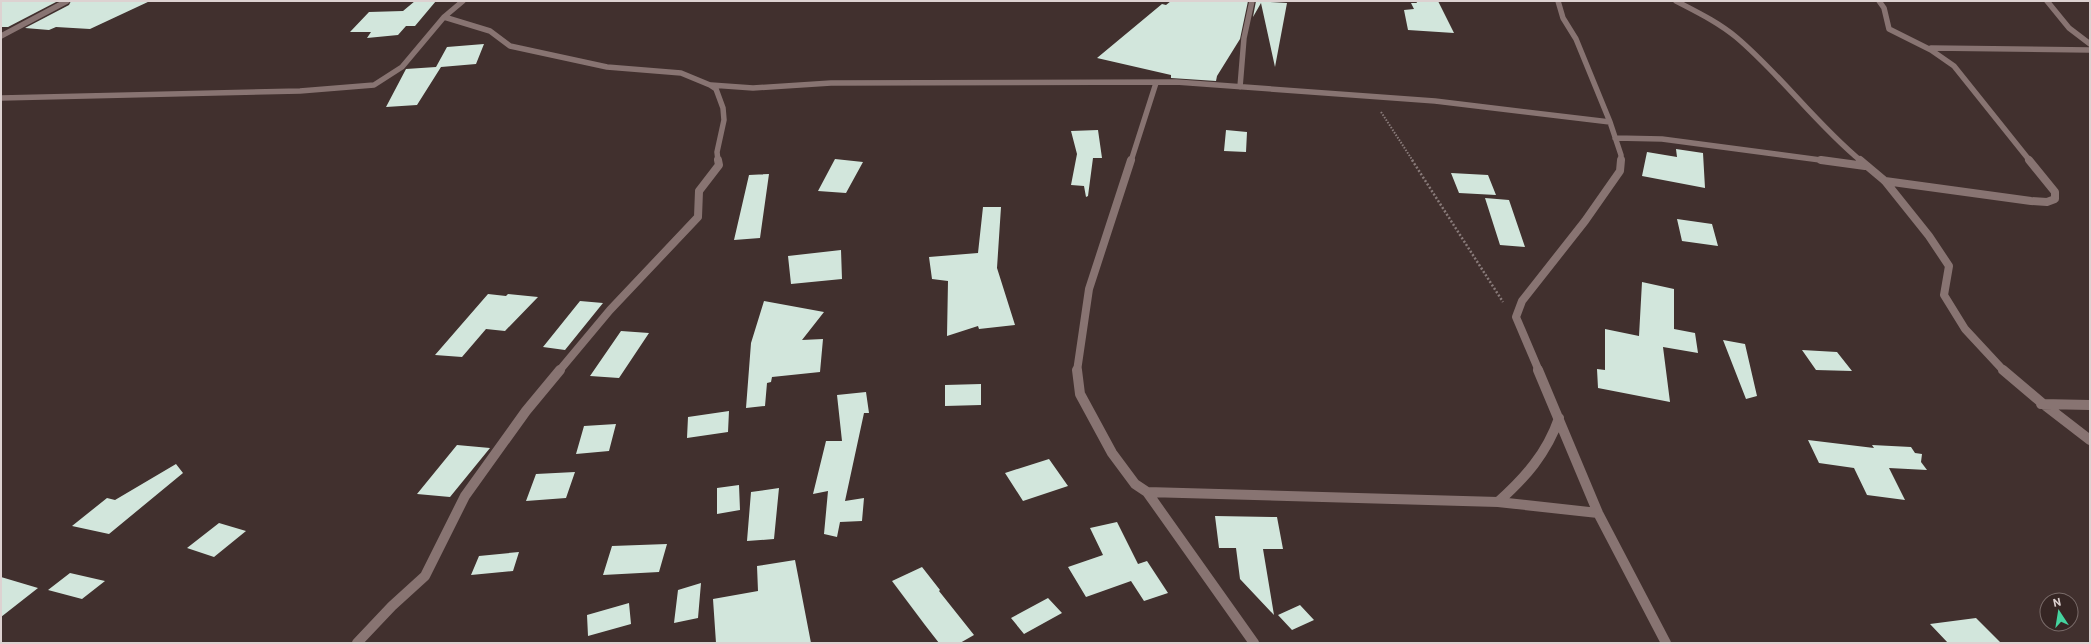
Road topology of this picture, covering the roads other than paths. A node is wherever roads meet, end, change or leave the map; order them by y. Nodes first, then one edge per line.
1 (67, 1) edge
2 (463, 1) edge
3 (1252, 1) edge
4 (1558, 1) edge
5 (1676, 1) edge
6 (1880, 1) edge
7 (2041, 1) edge
8 (2048, 2) edge
9 (444, 18) junction
10 (1, 36) edge
11 (2090, 44) edge
12 (1931, 48) junction
13 (2090, 50) edge
14 (1156, 83) junction
15 (710, 85) junction
16 (1240, 87) junction
17 (1, 98) edge
18 (1610, 122) junction
19 (1615, 138) junction
20 (1866, 166) junction
21 (1885, 181) junction
22 (2041, 404) junction
23 (2090, 405) edge
24 (1559, 418) junction
25 (2090, 440) edge
26 (1147, 492) junction
27 (1498, 502) junction
28 (1598, 512) junction
29 (357, 643) edge
30 (1254, 643) edge
31 (1666, 643) edge

1 - 10 street
2 - 9 street
3 - 16 street
4 - 18 street
5 - 20 street
6 - 12 street
7 - 8 street
8 - 11 street
9 - 15 street
9 - 17 street
12 - 13 street
12 - 21 street
14 - 15 street
14 - 16 street
14 - 26 street
15 - 29 street
16 - 18 street
18 - 19 street
19 - 20 street
19 - 24 street
20 - 21 street
21 - 22 street
22 - 23 street
22 - 25 street
24 - 27 street
24 - 28 street
26 - 27 street
26 - 30 street
27 - 28 street
28 - 31 street

